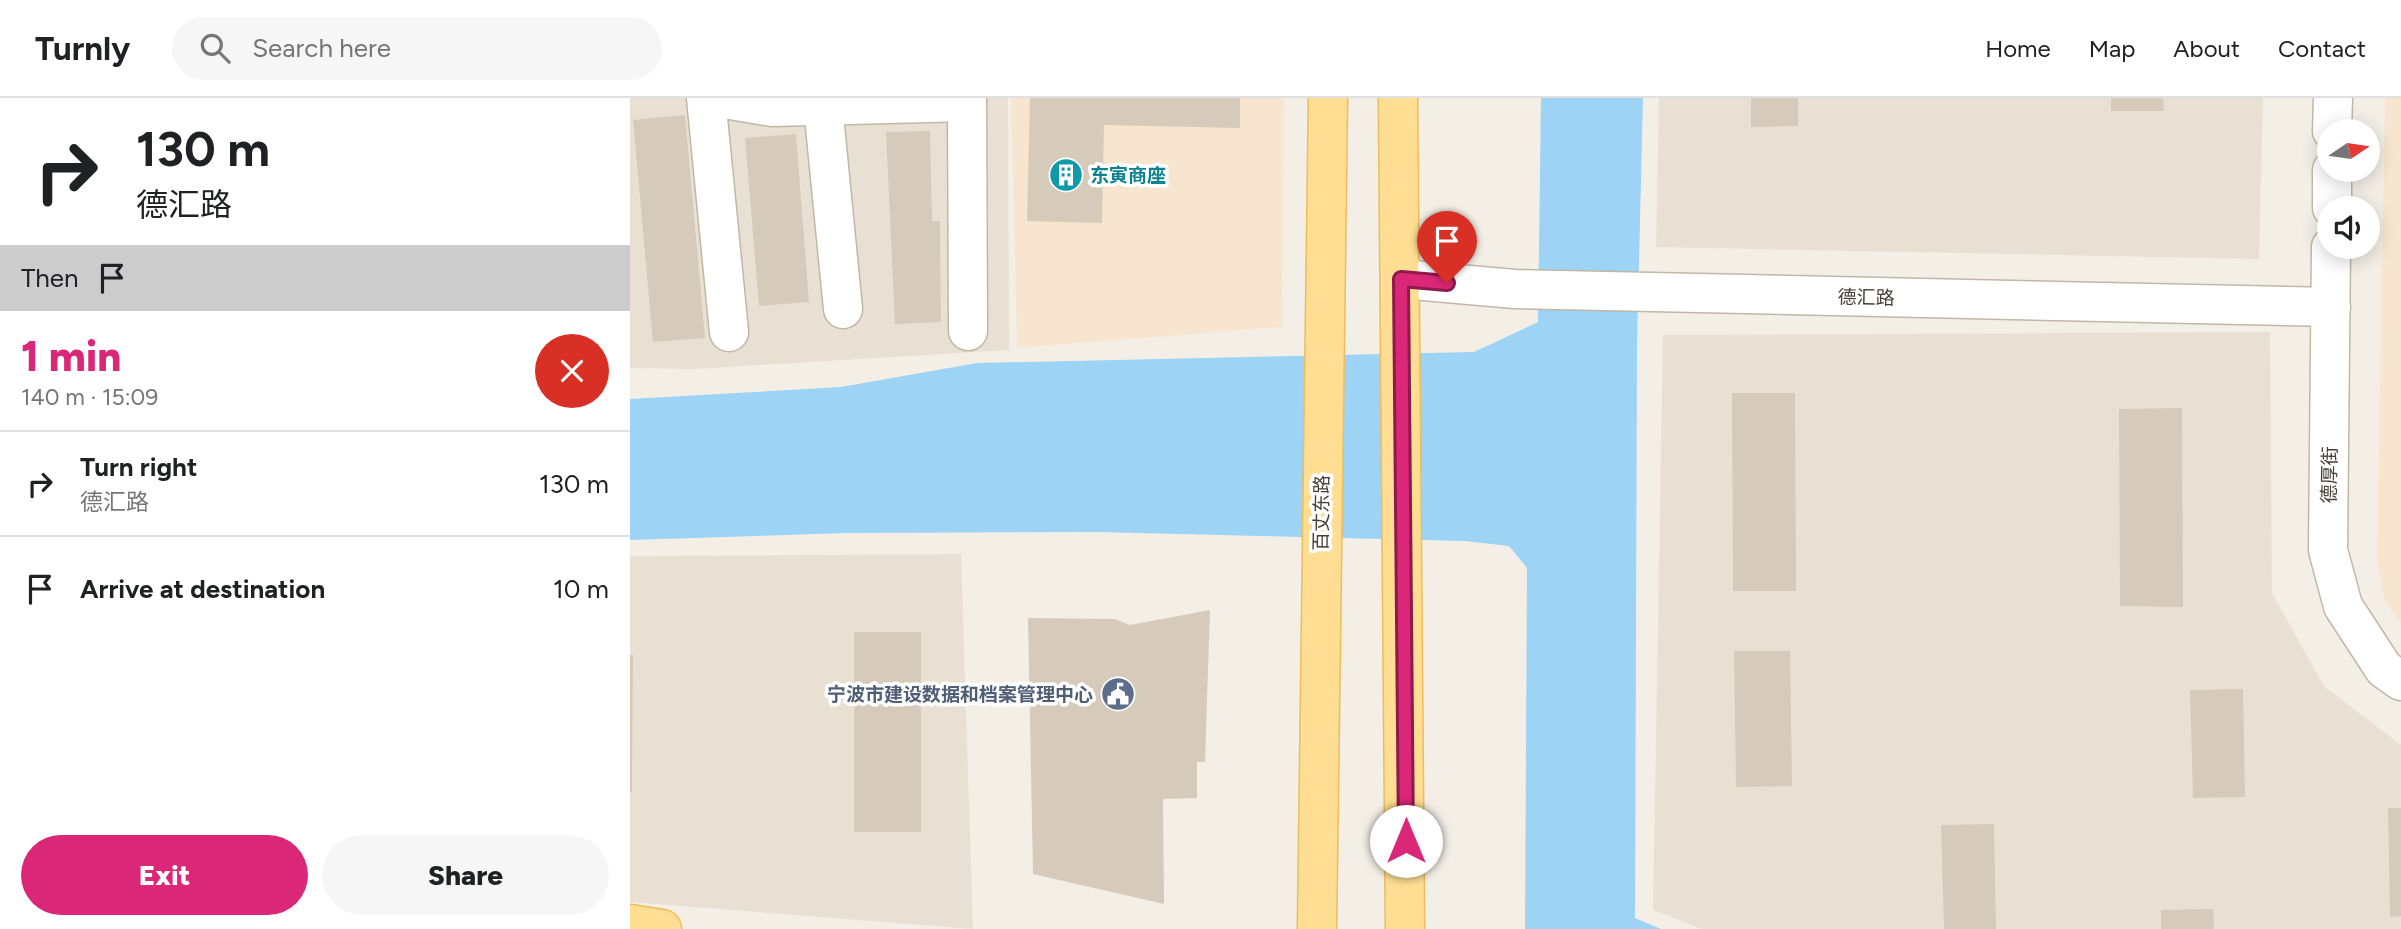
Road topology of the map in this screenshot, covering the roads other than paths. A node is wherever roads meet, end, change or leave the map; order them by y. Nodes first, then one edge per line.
1 (706, 98) edge
2 (719, 98) edge
3 (1328, 98) edge
4 (1398, 98) edge
5 (2333, 98) edge
6 (967, 100) edge
7 (823, 106) junction
8 (2333, 119) edge
9 (2331, 259) edge
10 (1401, 279) junction
11 (2331, 307) junction
12 (843, 309) dead end
13 (968, 331) dead end
14 (729, 332) dead end
15 (2401, 681) edge
16 (630, 924) edge
17 (662, 929) edge
18 (1317, 929) edge
19 (1405, 929) edge

1 - 14 street
2 - 7 street
3 - 18 main road, 百丈东路
4 - 10 main road
5 - 8 street
6 - 7 street
6 - 13 street
7 - 12 street
9 - 11 street, 德厚街
10 - 11 street, 德汇路
10 - 19 main road
11 - 15 street, 德厚街
16 - 17 main road

